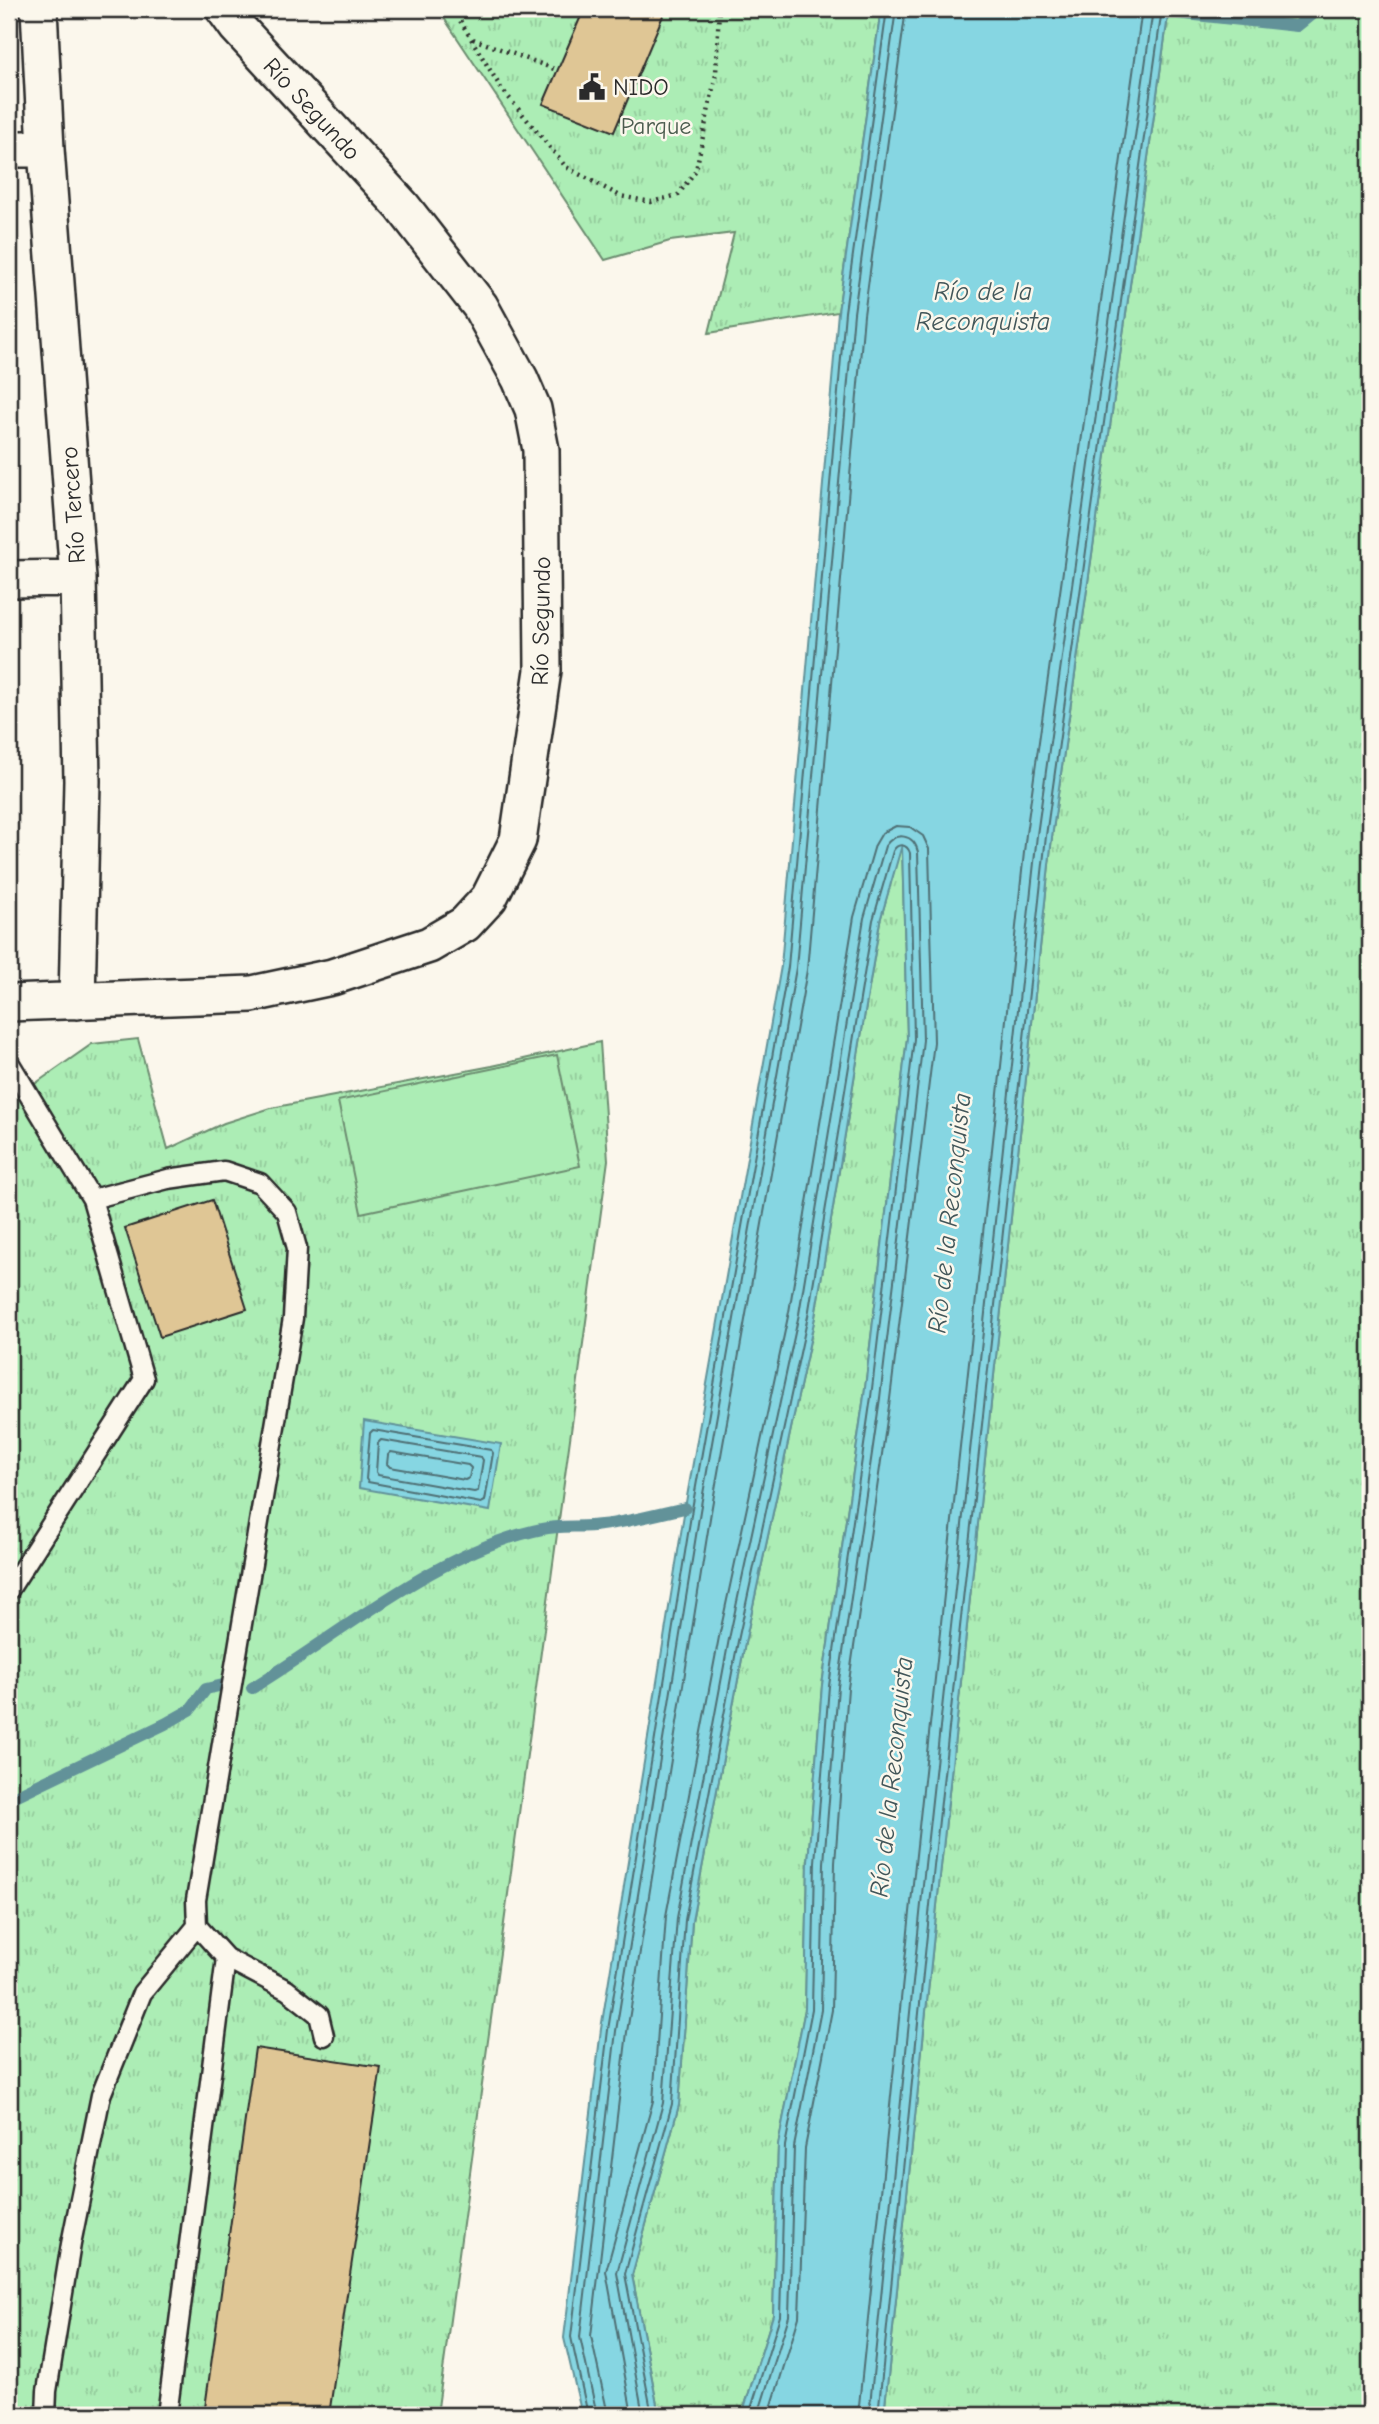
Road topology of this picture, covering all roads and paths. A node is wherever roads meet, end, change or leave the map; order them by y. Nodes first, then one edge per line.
1 (39, 9) edge
2 (224, 9) edge
3 (453, 9) edge
4 (719, 9) edge
5 (472, 39) junction
6 (558, 71) dead end
7 (9, 149) edge
8 (46, 149) junction
9 (78, 578) junction
10 (9, 579) edge
11 (77, 1001) junction
12 (17, 1009) edge
13 (9, 1062) edge
14 (92, 1199) junction
15 (9, 1590) edge
16 (197, 1926) junction
17 (226, 1958) junction
18 (324, 2036) dead end
19 (46, 2415) edge
20 (167, 2415) edge

1 - 8 street, Río Tercero
2 - 11 street, Río Segundo
3 - 5 path
4 - 5 path
5 - 6 path
7 - 8 street
8 - 9 street, Río Tercero
9 - 10 street
9 - 11 street, Río Tercero
11 - 12 street, Río Segundo
13 - 14 lane
14 - 15 lane
14 - 16 lane
16 - 17 lane
16 - 19 lane
17 - 18 lane
17 - 20 lane

